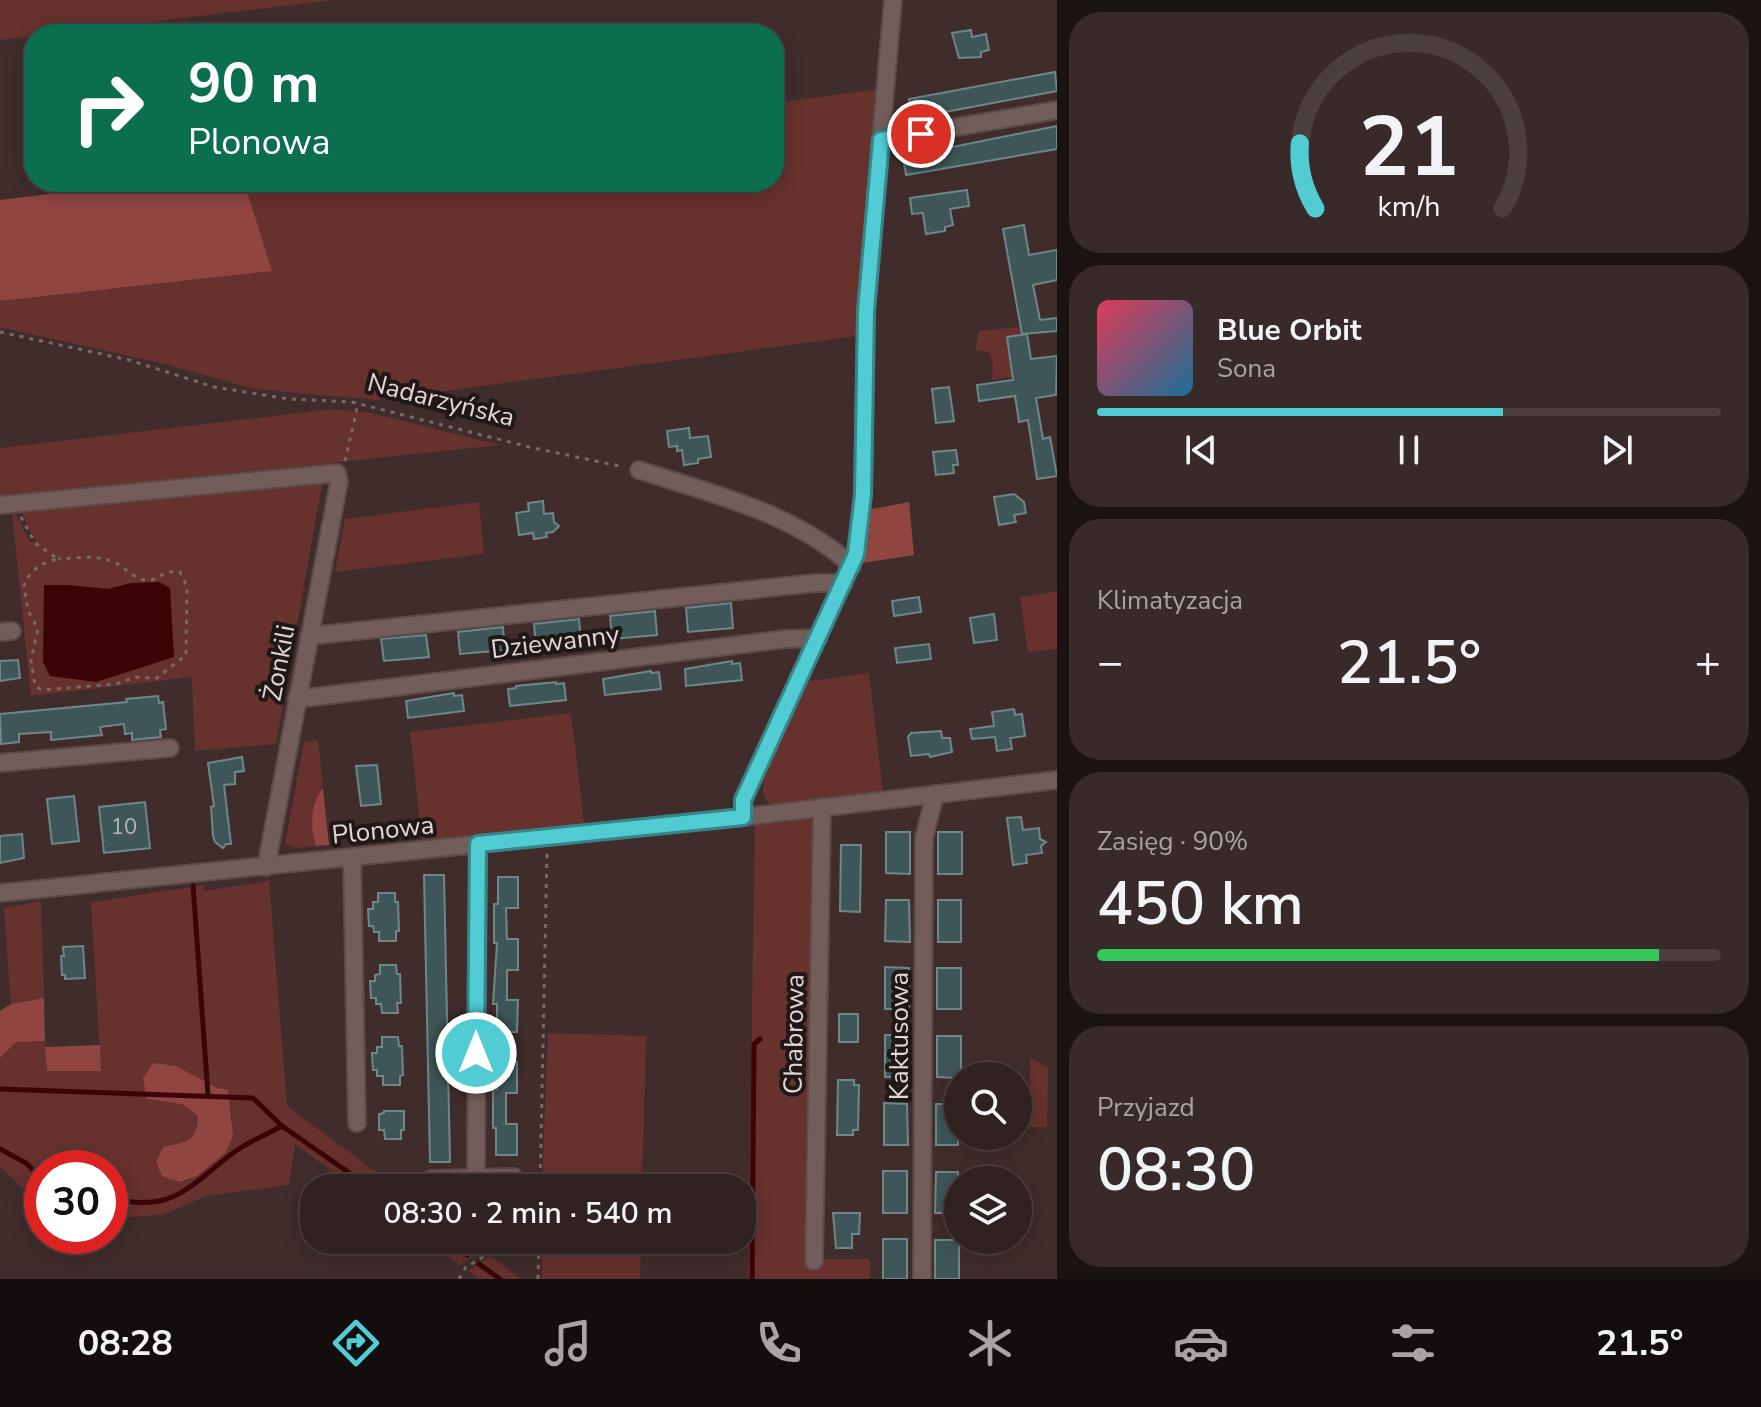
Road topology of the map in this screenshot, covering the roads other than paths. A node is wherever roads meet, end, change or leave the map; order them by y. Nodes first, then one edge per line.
1 (893, 0) edge
2 (1057, 110) edge
3 (881, 140) junction
4 (639, 470) road end
5 (0, 505) edge
6 (852, 566) junction
7 (844, 583) junction
8 (309, 636) junction
9 (818, 638) junction
10 (297, 699) junction
11 (170, 748) dead end
12 (0, 763) edge
13 (1057, 780) edge
14 (935, 794) junction
15 (822, 807) junction
16 (743, 817) junction
17 (478, 844) junction
18 (352, 858) junction
19 (266, 867) junction
20 (0, 893) edge
21 (357, 1123) dead end
22 (476, 1174) edge
23 (814, 1261) dead end
24 (922, 1279) edge

1 - 3 street
2 - 3 street
3 - 6 street
4 - 6 street
5 - 8 street, Żonkili
6 - 7 street
7 - 8 street
7 - 9 street
8 - 10 street, Żonkili
9 - 10 street, Dziewanny
9 - 16 street
10 - 19 street, Żonkili
11 - 12 street
13 - 14 street, Plonowa
14 - 15 street, Plonowa
14 - 24 street, Kaktusowa
15 - 16 street, Plonowa
15 - 23 street, Chabrowa
16 - 17 street, Plonowa
17 - 18 street, Plonowa
17 - 22 street
18 - 19 street, Plonowa
18 - 21 street
19 - 20 street, Plonowa

